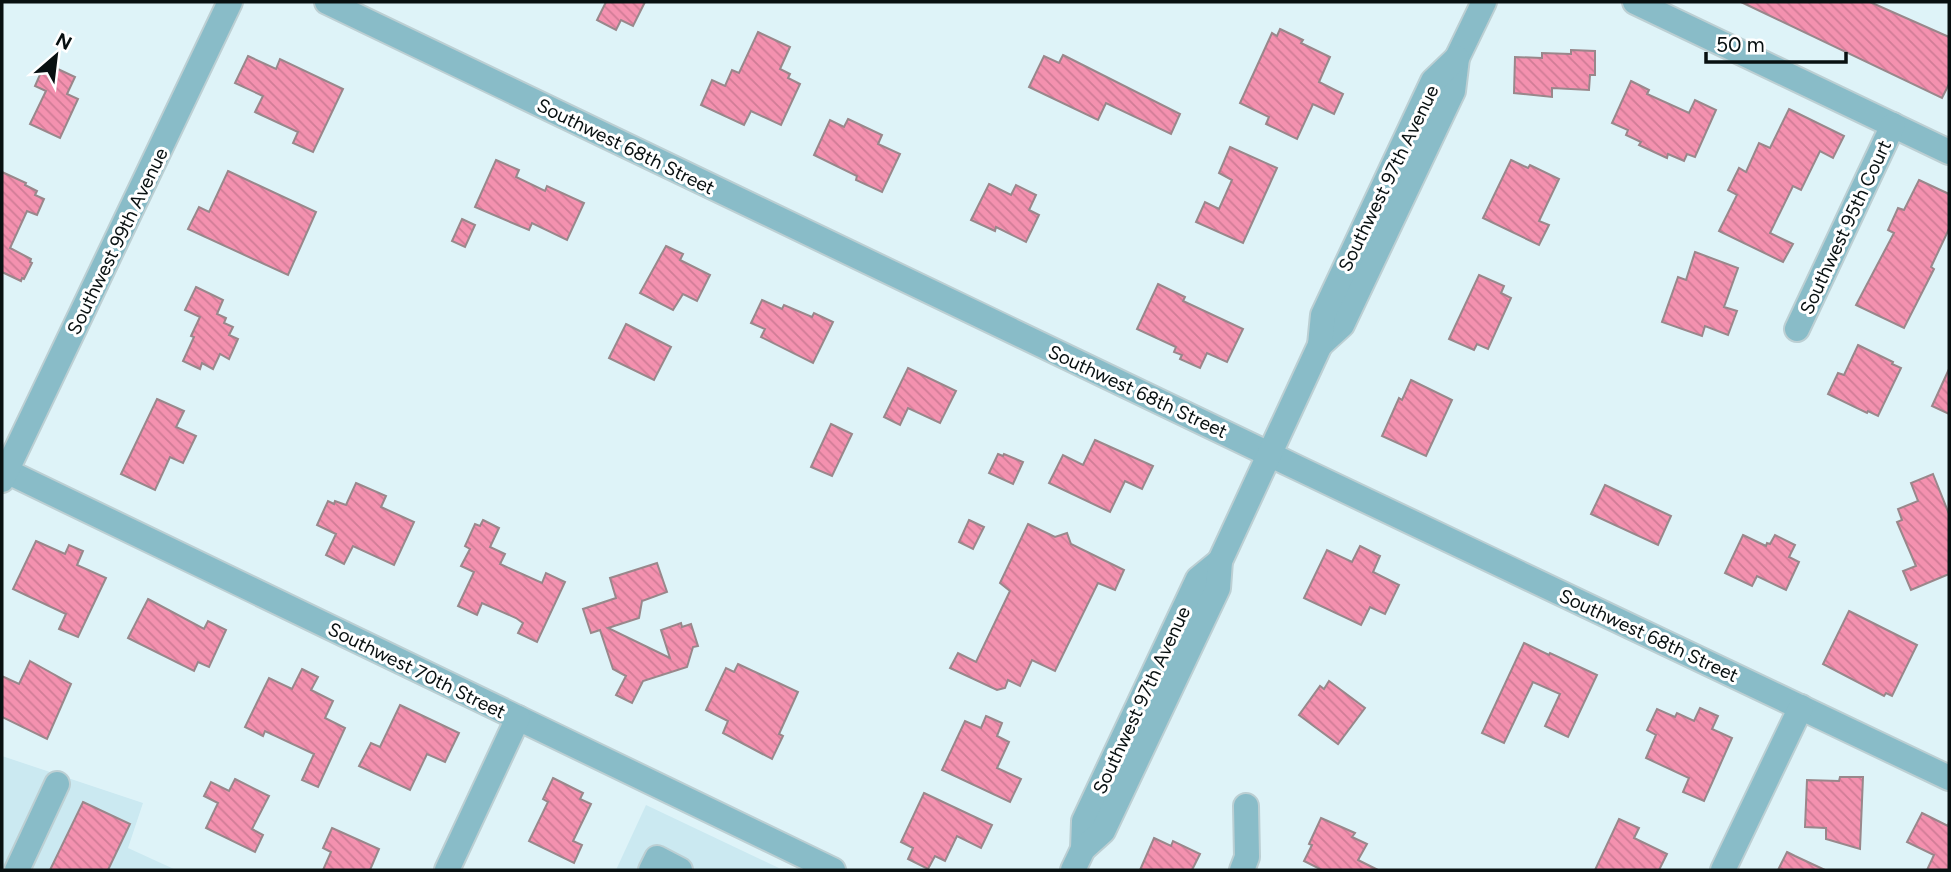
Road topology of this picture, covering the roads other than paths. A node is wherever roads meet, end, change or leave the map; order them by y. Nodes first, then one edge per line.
1 (230, 2) edge
2 (327, 2) edge
3 (1484, 2) edge
4 (1635, 2) edge
5 (1892, 125) junction
6 (1949, 152) edge
7 (1797, 329) dead end
8 (1270, 454) junction
9 (3, 474) edge
10 (1801, 706) junction
11 (518, 718) junction
12 (1949, 778) edge
13 (57, 784) dead end
14 (1246, 806) dead end
15 (1078, 860) edge
16 (13, 862) edge
17 (447, 870) edge
18 (651, 870) edge
19 (680, 870) edge
20 (833, 870) edge
21 (1242, 870) edge
22 (1723, 870) edge

1 - 9 street, Southwest 99th Avenue
2 - 8 street, Southwest 68th Street
3 - 8 street, Southwest 97th Avenue
4 - 5 street
5 - 6 street
5 - 7 street, Southwest 95th Court
8 - 10 street, Southwest 68th Street
8 - 15 street, Southwest 97th Avenue
9 - 11 street, Southwest 70th Street
10 - 12 street, Southwest 68th Street
10 - 22 street
11 - 17 street
11 - 20 street, Southwest 70th Street
13 - 16 street
14 - 21 street
18 - 19 street

